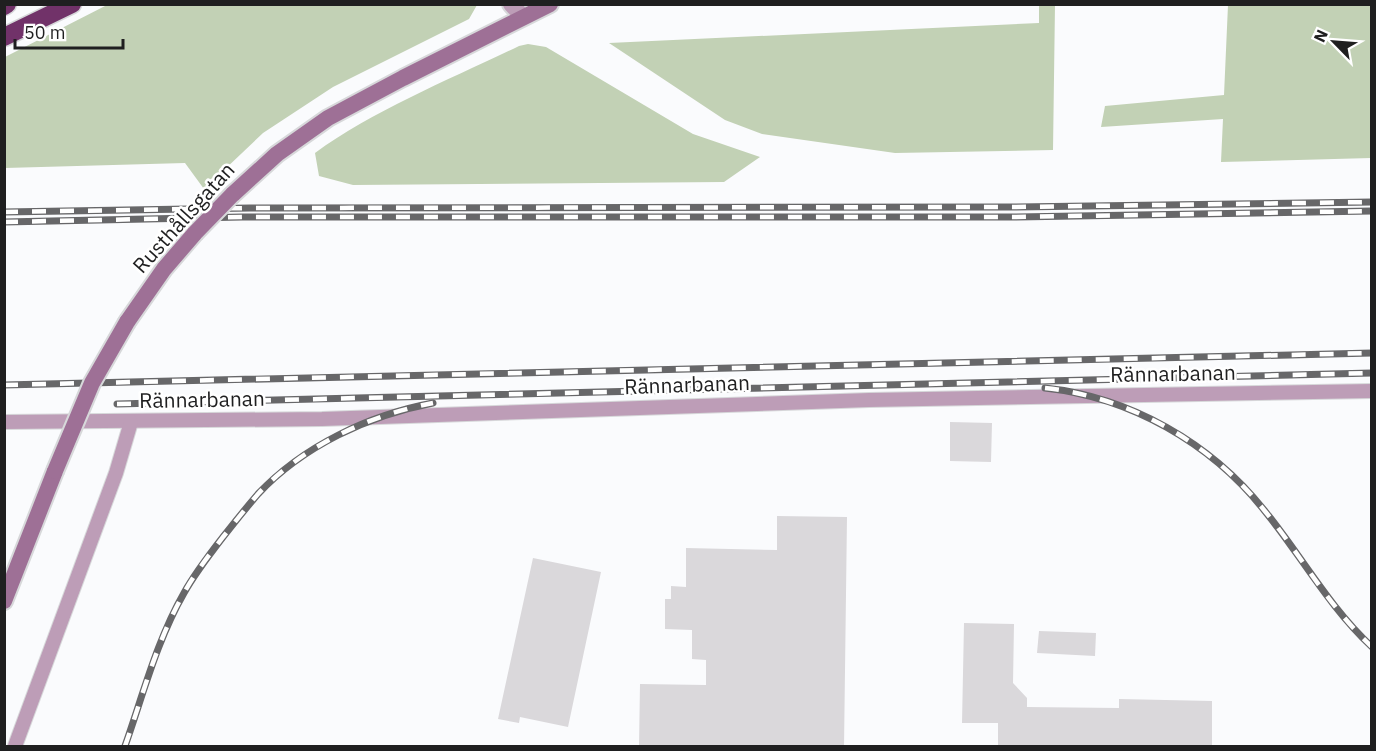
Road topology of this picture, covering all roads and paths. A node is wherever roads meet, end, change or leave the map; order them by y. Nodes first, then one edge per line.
1 (72, 4) edge
2 (511, 4) edge
3 (550, 4) edge
4 (523, 17) junction
5 (4, 37) edge
6 (1371, 391) edge
7 (4, 422) edge
8 (131, 422) junction
9 (4, 601) edge
10 (15, 747) edge

1 - 5 highway
2 - 4 street
3 - 4 main road, Rusthållsgatan
4 - 9 main road, Rusthållsgatan, bridge
6 - 8 street, Rännarbanan
7 - 8 street, Rännarbanan
8 - 10 street

